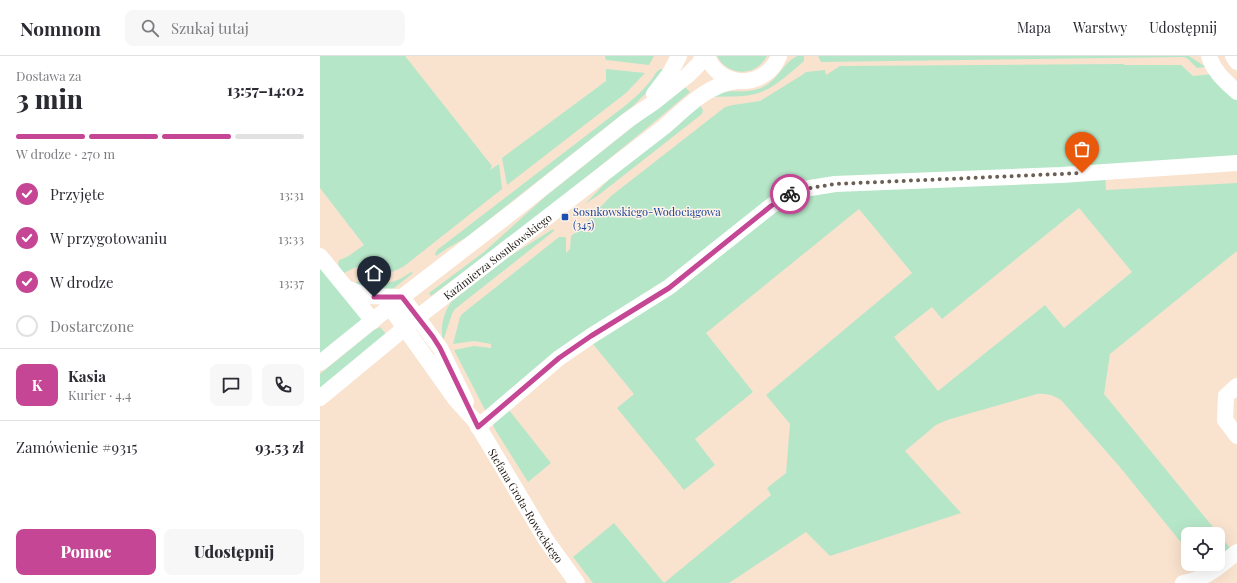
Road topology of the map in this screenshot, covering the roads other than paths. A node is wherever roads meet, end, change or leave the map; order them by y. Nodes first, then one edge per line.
1 (679, 56) edge
2 (703, 56) edge
3 (707, 56) edge
4 (1209, 56) edge
5 (1233, 56) edge
6 (780, 58) edge
7 (1237, 62) edge
8 (736, 81) junction
9 (1237, 92) edge
10 (628, 120) junction
11 (1237, 163) edge
12 (323, 259) edge
13 (345, 287) junction
14 (396, 302) junction
15 (418, 317) junction
16 (373, 321) junction
17 (406, 328) junction
18 (320, 363) edge
19 (1237, 386) edge
20 (320, 398) edge
21 (477, 424) junction
22 (1237, 436) edge
23 (1237, 552) edge
24 (1190, 582) edge
25 (576, 583) edge

1 - 10 street
2 - 10 street
3 - 8 street
4 - 9 street
5 - 7 street
6 - 8 street, Kazimierza Sosnkowskiego
8 - 15 street, Kazimierza Sosnkowskiego
10 - 14 street
11 - 21 street
12 - 13 street
13 - 14 street
13 - 16 street
14 - 15 street, Stefana Grota-Roweckiego
14 - 16 street
14 - 17 street, Stefana Grota-Roweckiego
15 - 17 street, Kazimierza Sosnkowskiego
15 - 21 street, Stefana Grota-Roweckiego
16 - 18 street
17 - 20 street, Kazimierza Sosnkowskiego
17 - 21 street, Stefana Grota-Roweckiego
19 - 22 street
21 - 25 street, Stefana Grota-Roweckiego
23 - 24 street

